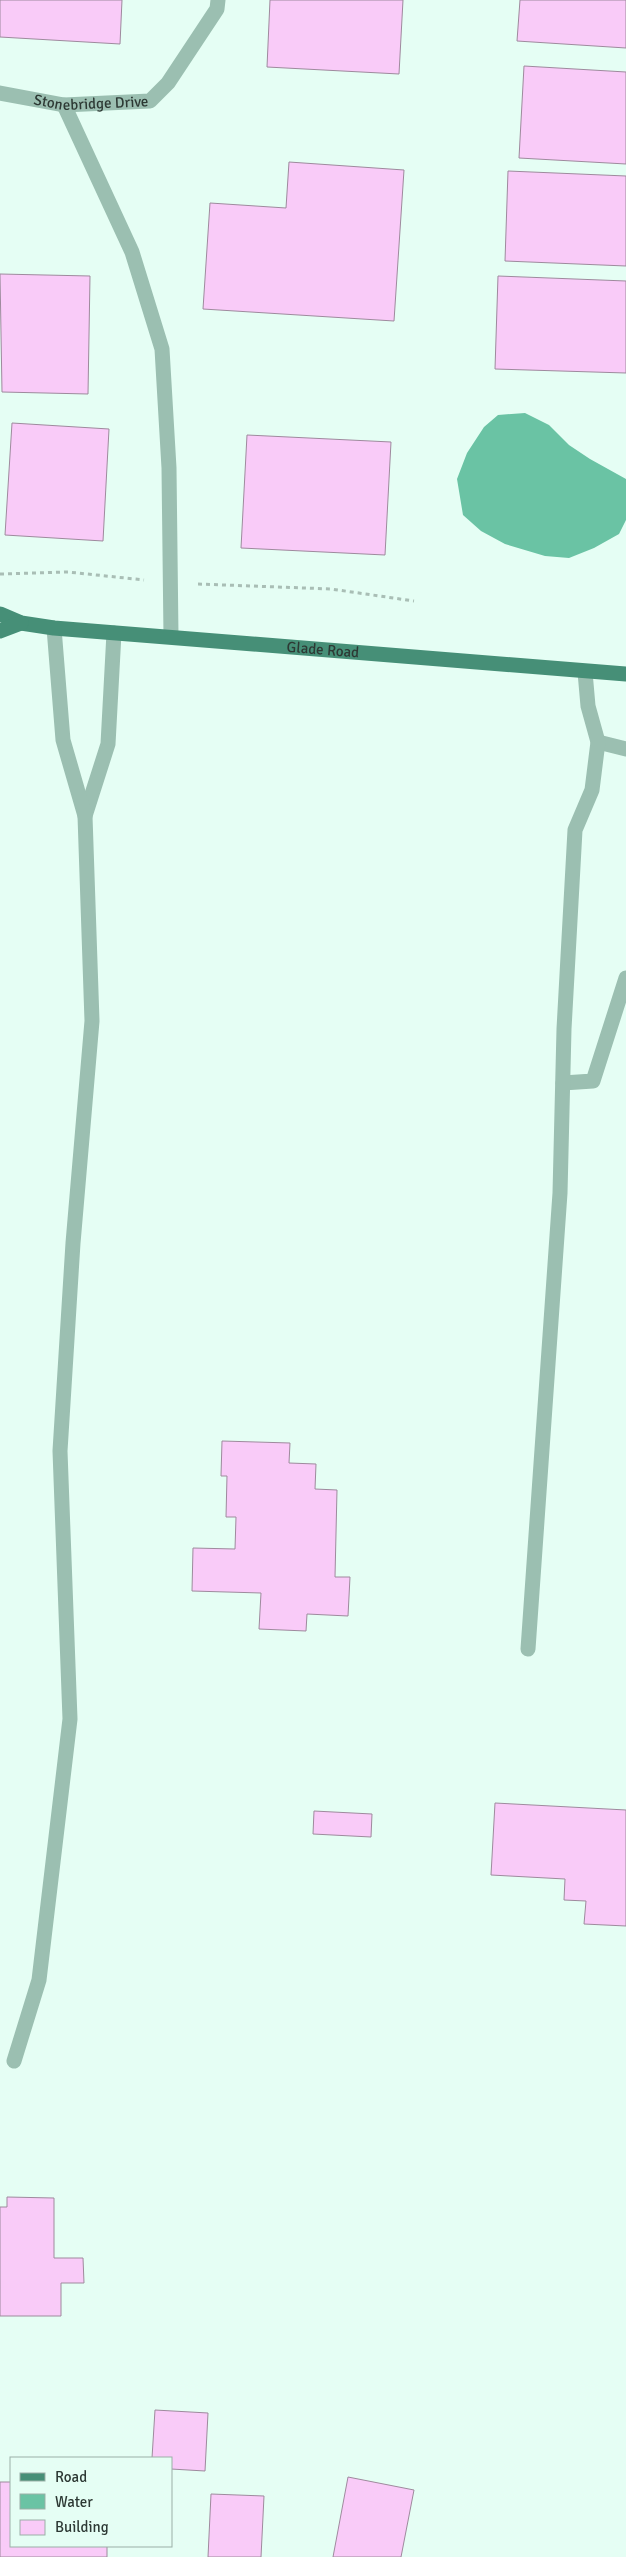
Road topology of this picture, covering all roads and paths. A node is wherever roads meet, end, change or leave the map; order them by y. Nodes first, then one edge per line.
1 (218, 0) edge
2 (0, 93) edge
3 (64, 105) junction
4 (0, 574) edge
5 (170, 583) junction
6 (414, 601) dead end
7 (0, 614) edge
8 (21, 623) junction
9 (54, 628) junction
10 (0, 631) edge
11 (114, 633) junction
12 (171, 636) junction
13 (585, 672) junction
14 (626, 674) edge
15 (598, 742) junction
16 (626, 749) edge
17 (85, 816) junction
18 (626, 978) edge
19 (563, 1083) junction
20 (528, 1649) dead end
21 (14, 2061) dead end

1 - 3 street, Stonebridge Drive
2 - 3 street, Stonebridge Drive
3 - 5 street
4 - 5 path
5 - 6 path
5 - 12 street
7 - 8 main road, Glade Road
8 - 9 main road, Glade Road
8 - 10 main road, Glade Road
9 - 11 main road, Glade Road
9 - 17 street
11 - 12 main road, Glade Road
11 - 17 street
12 - 13 main road, Glade Road
13 - 14 main road, Glade Road
13 - 15 street
15 - 16 street
15 - 19 street
17 - 21 street
18 - 19 street
19 - 20 street

